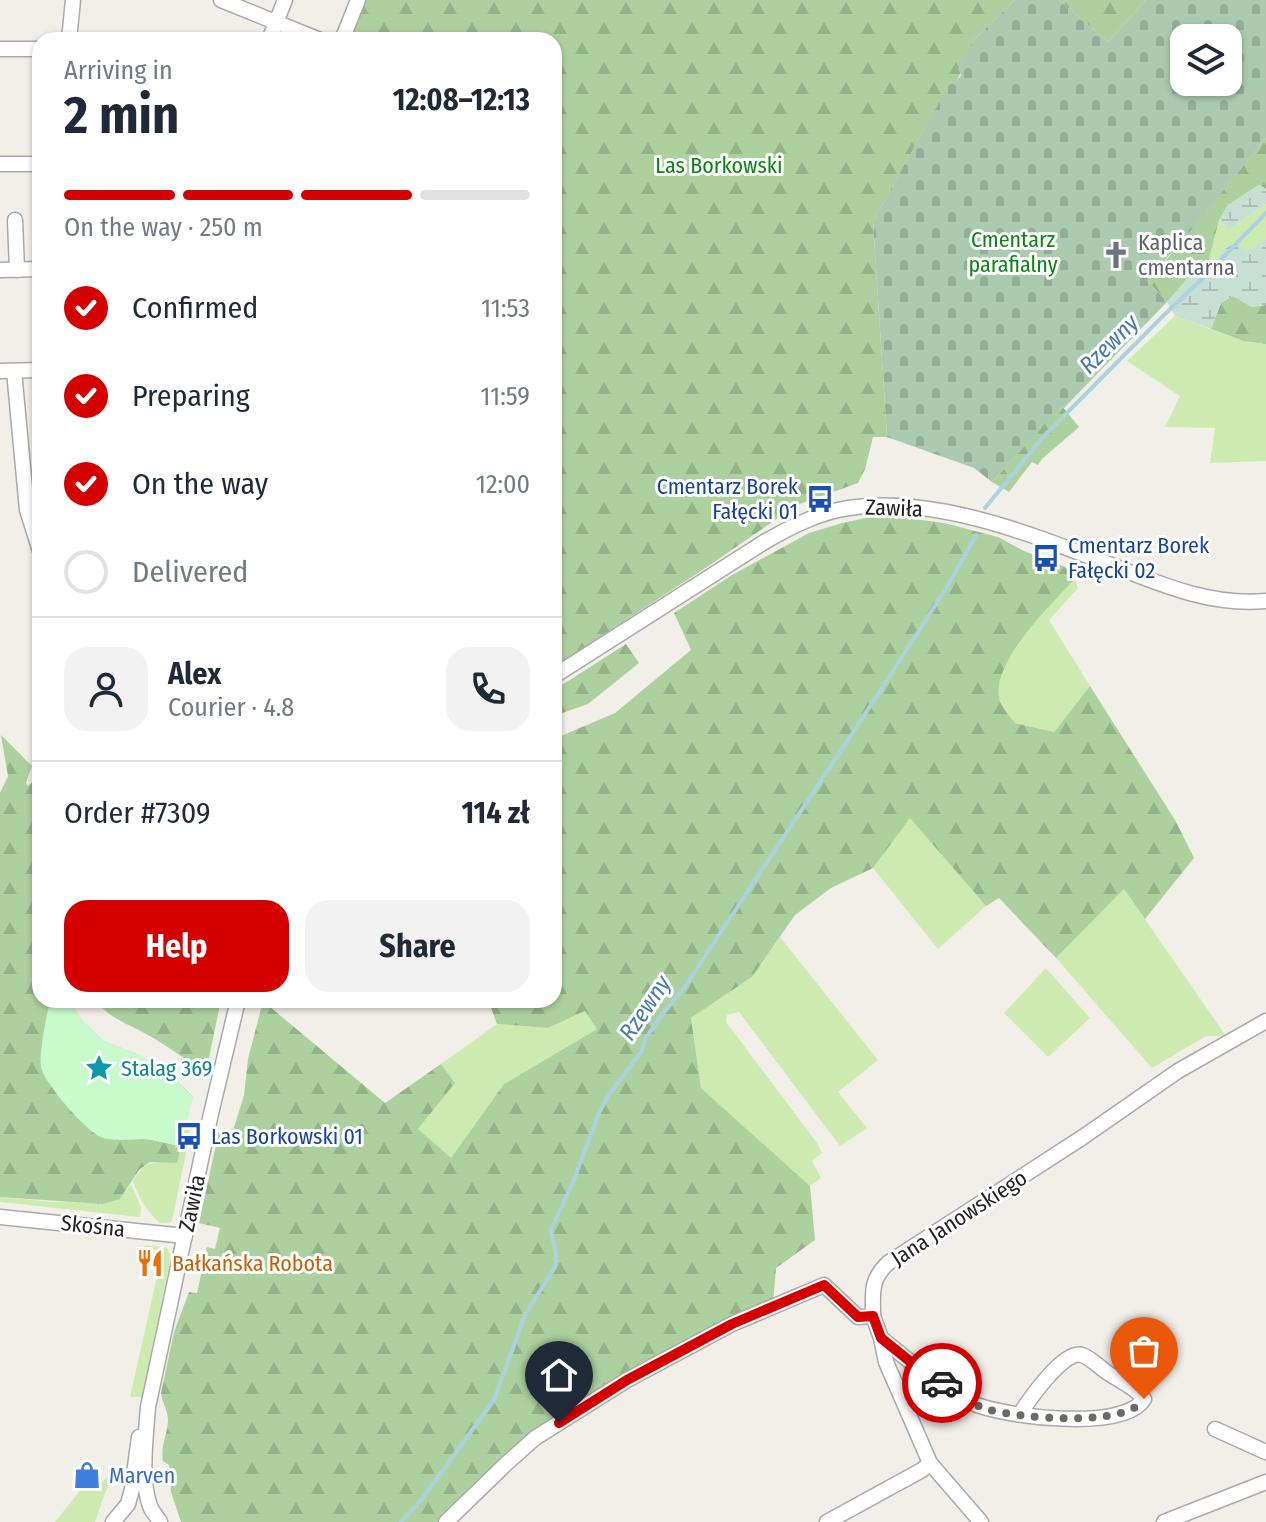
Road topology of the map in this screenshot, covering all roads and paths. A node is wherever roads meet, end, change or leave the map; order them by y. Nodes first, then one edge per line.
1 (73, 0) edge
2 (221, 0) edge
3 (285, 0) edge
4 (358, 0) edge
5 (277, 21) junction
6 (70, 32) edge
7 (272, 32) edge
8 (302, 32) edge
9 (345, 32) edge
10 (0, 49) edge
11 (32, 49) edge
12 (0, 164) edge
13 (32, 164) edge
14 (15, 220) dead end
15 (32, 269) edge
16 (0, 270) edge
17 (17, 270) junction
18 (32, 370) edge
19 (7, 371) edge
20 (32, 526) edge
21 (1266, 601) edge
22 (562, 671) edge
23 (236, 1008) edge
24 (1266, 1021) edge
25 (0, 1217) edge
26 (185, 1236) junction
27 (873, 1316) junction
28 (881, 1338) junction
29 (148, 1407) junction
30 (1020, 1414) junction
31 (1215, 1429) dead end
32 (1266, 1452) edge
33 (930, 1463) junction
34 (1266, 1482) edge
35 (123, 1510) junction
36 (156, 1517) edge
37 (113, 1522) edge
38 (446, 1522) edge
39 (827, 1522) edge
40 (981, 1522) edge
41 (1164, 1522) edge

1 - 6 street
2 - 5 street
3 - 5 street
4 - 9 street
5 - 7 street
5 - 8 street
10 - 11 street
12 - 13 street
14 - 17 street
15 - 17 street
16 - 17 street
18 - 19 street
19 - 20 street
21 - 22 street, Zawiła
23 - 26 street, Zawiła
24 - 27 street, Jana Janowskiego
25 - 26 street, Skośna
26 - 29 street, Zawiła
27 - 28 street
27 - 38 street
28 - 30 street
28 - 33 street
29 - 35 street, Zawiła
29 - 36 street, Zawiła
30 - 30 street
31 - 32 street
33 - 39 street
33 - 40 street
34 - 41 street
35 - 36 street, Zawiła
35 - 37 street, Zawiła

